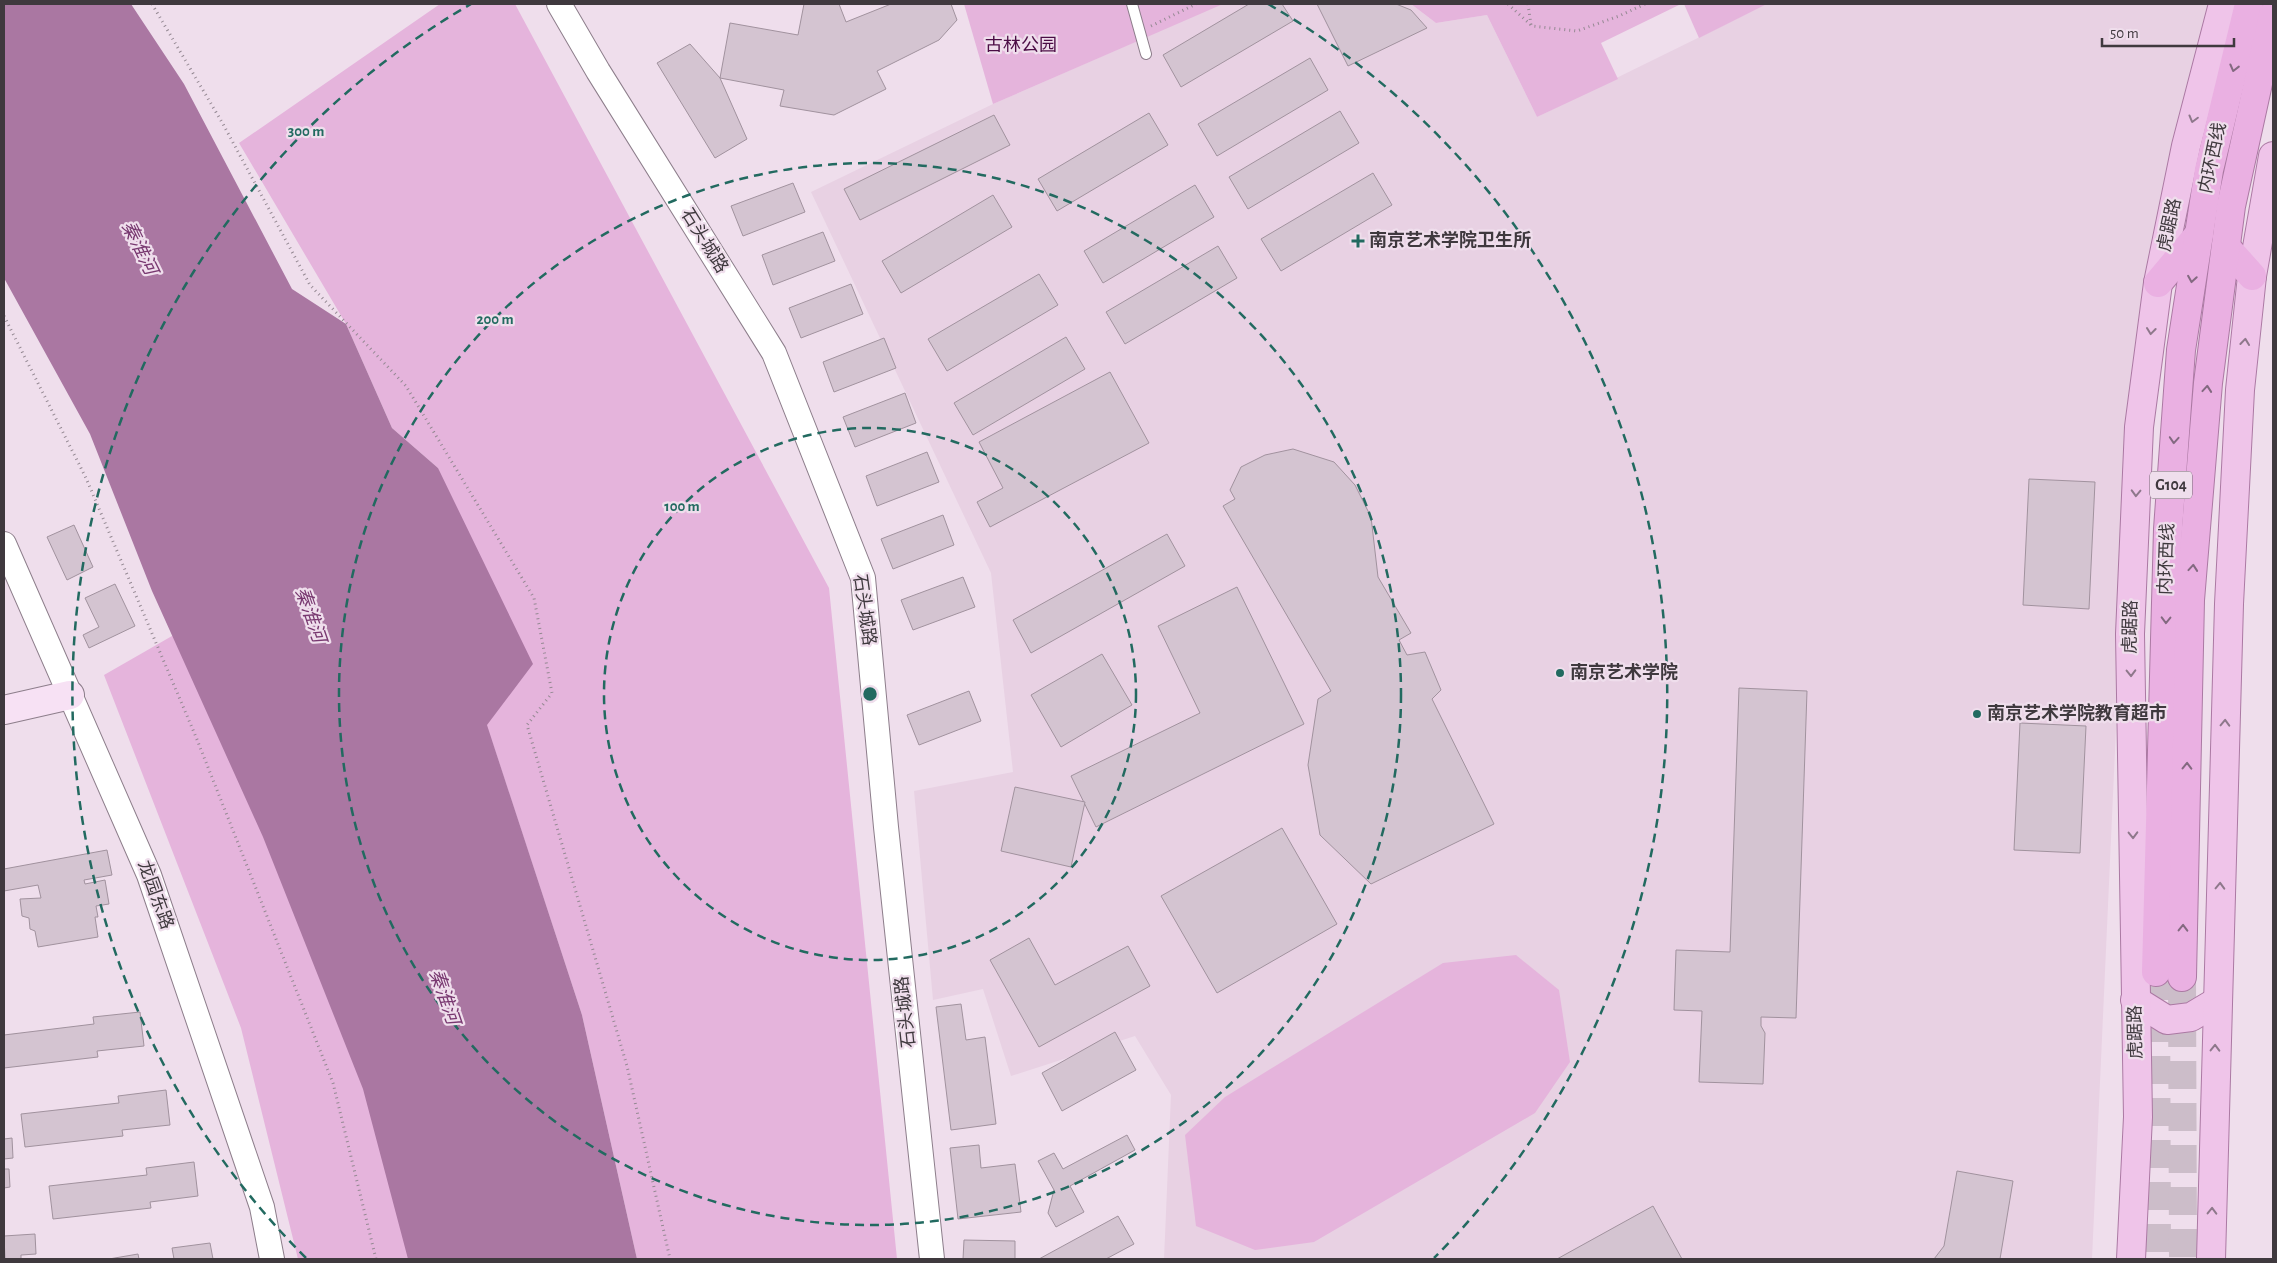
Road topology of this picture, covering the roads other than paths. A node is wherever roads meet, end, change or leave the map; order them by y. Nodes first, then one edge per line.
1 (559, 4) edge
2 (1132, 4) edge
3 (2224, 4) edge
4 (2249, 4) edge
5 (2273, 15) edge
6 (1146, 54) dead end
7 (2273, 156) edge
8 (2199, 234) junction
9 (2226, 247) junction
10 (2252, 276) junction
11 (2158, 283) junction
12 (4, 544) edge
13 (70, 695) junction
14 (4, 710) edge
15 (2135, 1000) junction
16 (2216, 1002) junction
17 (272, 1259) edge
18 (932, 1259) edge
19 (2131, 1259) edge
20 (2211, 1259) edge

1 - 18 street, 石头城路
2 - 6 lane
3 -> 11 main road, 虎踞路
4 -> 8 highway, 内环西线 / G104
5 - 9 highway, 内环西线 / G104
7 - 10 main road
8 -> 9 highway, 内环西线 / G104
8 - 11 highway
9 - 10 highway
16 -> 10 main road
11 -> 15 main road, 虎踞路
12 - 13 street, 龙园东路
13 - 14 main road
13 - 17 street, 龙园东路
15 - 16 main road
15 - 19 main road, 虎踞路
20 -> 16 main road

